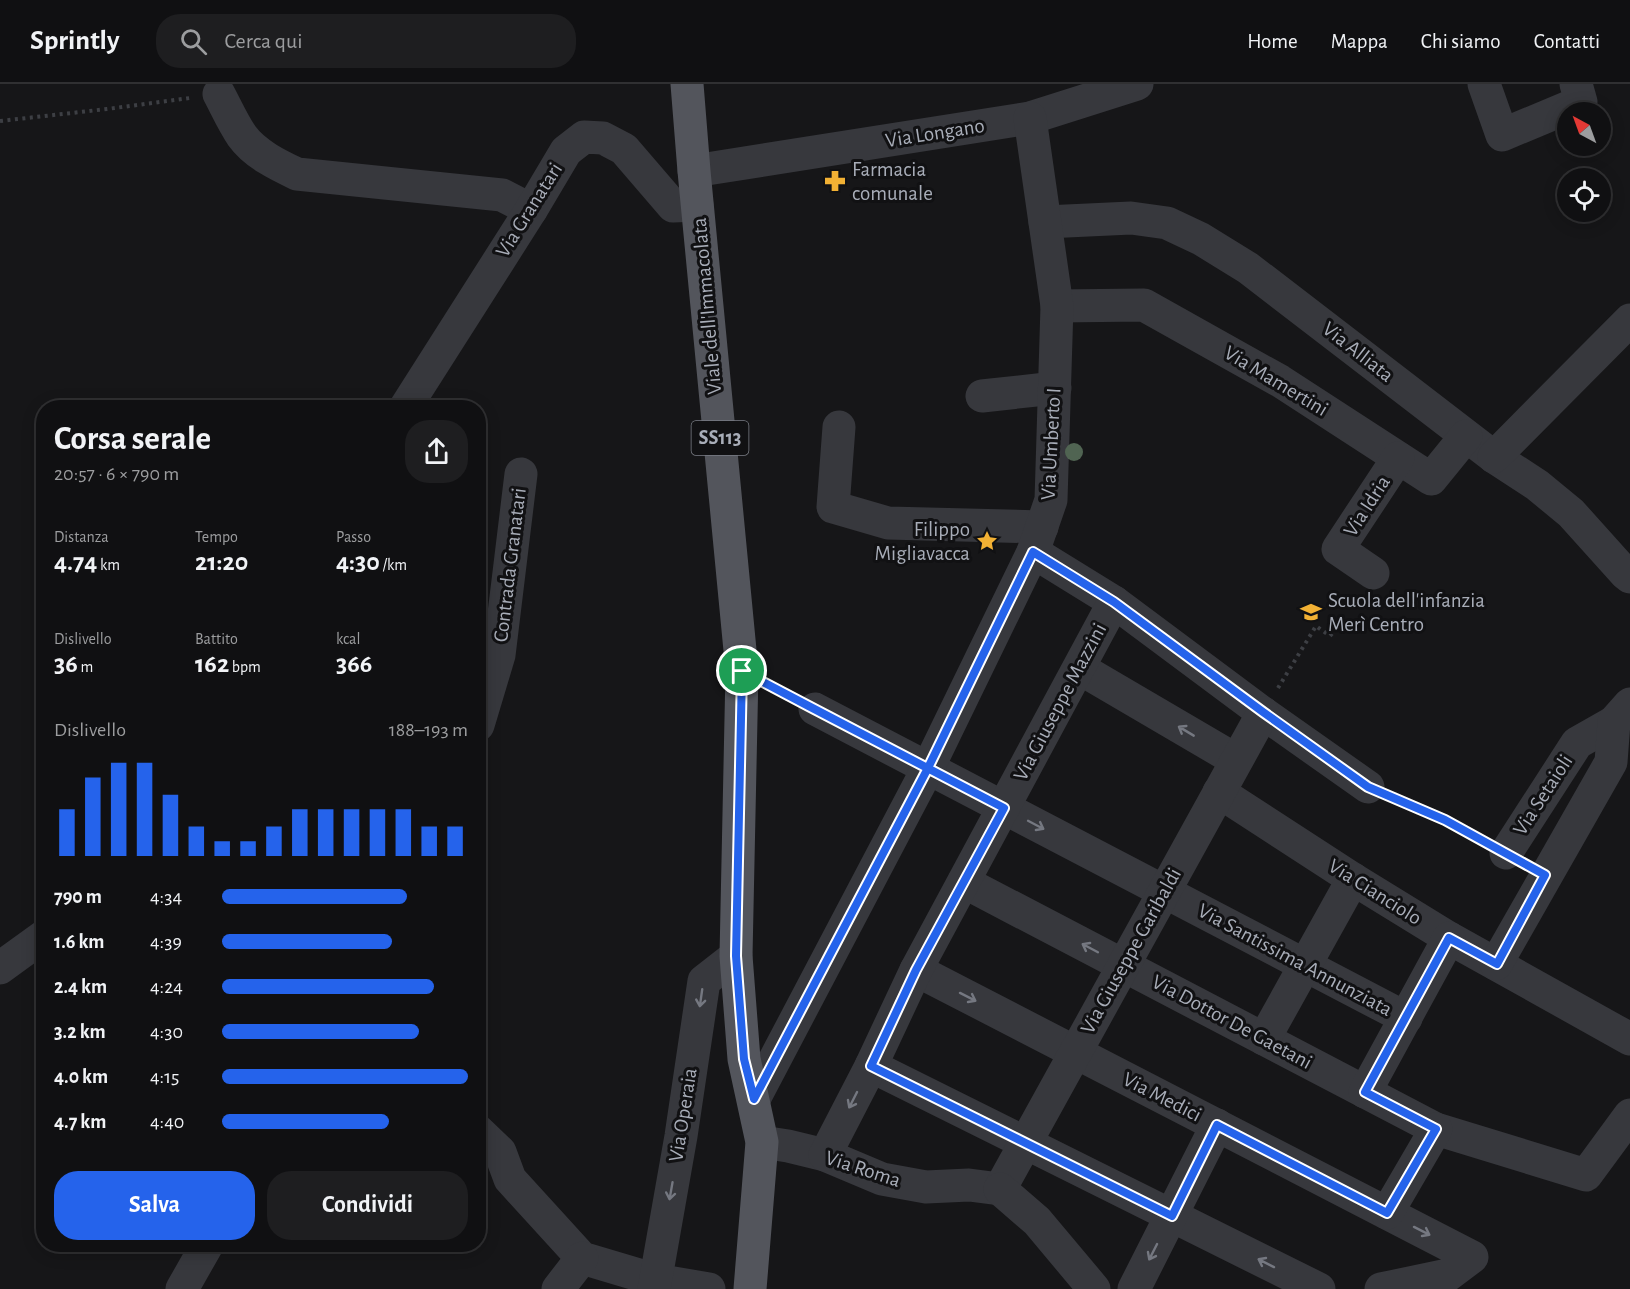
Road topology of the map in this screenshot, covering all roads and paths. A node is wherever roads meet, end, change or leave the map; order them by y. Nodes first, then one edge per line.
1 (687, 84) edge
2 (1137, 84) edge
3 (1484, 84) edge
4 (1576, 84) edge
5 (219, 94) joint
6 (1030, 118) junction
7 (0, 121) edge
8 (694, 171) junction
9 (697, 205) junction
10 (531, 210) junction
11 (1045, 222) junction
12 (1057, 306) junction
13 (1630, 320) edge
14 (1055, 388) junction
15 (982, 396) dead end
16 (410, 400) edge
17 (839, 427) dead end
18 (1466, 436) junction
19 (1494, 457) junction
20 (1398, 458) junction
21 (521, 474) dead end
22 (1037, 540) junction
23 (1373, 573) dead end
24 (1630, 577) edge
25 (1114, 602) junction
26 (1340, 625) dead end
27 (1079, 668) junction
28 (742, 671) junction
29 (486, 698) edge
30 (815, 709) joint
31 (1263, 712) junction
32 (1622, 713) edge
33 (1236, 760) junction
34 (928, 768) junction
35 (1368, 787) joint
36 (1219, 792) junction
37 (1004, 808) junction
38 (1506, 853) joint
39 (1353, 879) junction
40 (964, 882) junction
41 (1164, 892) junction
42 (1449, 938) junction
43 (36, 942) edge
44 (736, 956) junction
45 (1497, 964) junction
46 (1123, 965) junction
47 (1305, 965) junction
48 (0, 968) edge
49 (916, 970) junction
50 (1406, 1018) junction
51 (1264, 1039) junction
52 (1630, 1039) edge
53 (1075, 1052) junction
54 (871, 1066) junction
55 (1365, 1092) junction
56 (754, 1099) junction
57 (1630, 1115) edge
58 (1217, 1125) junction
59 (1436, 1129) junction
60 (486, 1139) edge
61 (762, 1142) junction
62 (1025, 1142) junction
63 (825, 1155) junction
64 (1000, 1189) junction
65 (1387, 1213) junction
66 (1172, 1216) junction
67 (203, 1252) edge
68 (582, 1258) junction
69 (655, 1285) edge
70 (182, 1289) edge
71 (558, 1289) edge
72 (708, 1289) edge
73 (750, 1289) edge
74 (1094, 1289) edge
75 (1134, 1289) edge
76 (1319, 1289) edge
77 (1382, 1289) edge

1 - 8 main road, Viale dell'Immacolata / SS113
2 - 6 street, Via Longano
3 - 4 street
5 - 7 path
5 - 10 street
6 - 8 street, Via Longano
6 - 11 street, Via Umberto I
8 - 9 main road, Viale dell'Immacolata / SS113
9 - 10 street, Via Granatari
9 - 28 main road, Viale dell'Immacolata / SS113
10 - 16 street, Via Granatari
11 - 12 street, Via Umberto I
11 - 18 street, Via Alliata
12 - 14 street, Via Umberto I
12 - 20 street, Via Mamertini
13 - 19 street
14 - 15 street
14 - 22 street, Via Umberto I
17 - 22 street
18 - 19 street, Via Alliata
18 - 20 street, Via Mamertini
19 - 24 street, Via Alliata
20 - 23 street, Via Idria
21 - 29 street, Contrada Granatari
22 - 25 street
22 - 34 street, Via Umberto I
25 - 27 street, Via Giuseppe Mazzini
25 - 31 street
26 - 31 path
33 -> 27 street
27 - 37 street, Via Giuseppe Mazzini
28 - 30 path
28 - 44 main road, SS113
30 - 34 street, Via Santissima Annunziata
31 - 33 street, Via Giuseppe Garibaldi
31 - 35 street
32 - 38 street, Via Setaioli
32 - 45 street
33 - 36 street, Via Giuseppe Garibaldi
34 - 37 street, Via Santissima Annunziata
34 - 56 street, Via Umberto I
35 - 38 path, Via Setaioli
36 - 39 street, Via Cianciolo
36 - 41 street, Via Giuseppe Garibaldi
37 - 40 street, Via Giuseppe Mazzini
37 -> 41 street, Via Santissima Annunziata
39 - 42 street, Via Cianciolo
39 - 47 street
46 -> 40 street, Via Dottor De Gaetani
40 - 49 street, Via Giuseppe Mazzini
41 - 46 street, Via Giuseppe Garibaldi
41 - 47 street, Via Santissima Annunziata
42 - 45 street, Via Cianciolo
42 - 50 street
43 - 48 street
44 - 56 main road, SS113
44 -> 69 street, Via Operaia
45 - 52 street, Via Cianciolo
46 - 51 street, Via Dottor De Gaetani
46 - 53 street, Via Giuseppe Garibaldi
47 - 50 street, Via Santissima Annunziata
47 - 51 street
49 -> 53 street, Via Medici
49 - 54 street, Via Giuseppe Mazzini
50 - 55 street
51 - 55 street, Via Dottor De Gaetani
53 - 58 street, Via Medici
53 - 62 street, Via Giuseppe Garibaldi
54 - 62 street
54 -> 63 street, Via Giuseppe Mazzini
55 - 59 street, Via Dottor De Gaetani
56 - 61 main road, SS113
57 - 59 street, Via Dottor De Gaetani
58 - 65 street, Via Medici
58 - 66 street
59 - 65 street
60 - 68 street
61 - 63 street, Via Roma
61 - 73 main road, SS113
62 - 64 street, Via Giuseppe Garibaldi
62 - 66 street
63 - 64 street, Via Roma
64 - 74 street
65 -> 77 street, Via Medici
66 -> 75 street
76 -> 66 street
67 - 70 street
68 - 69 street
68 - 71 street
69 - 72 street

